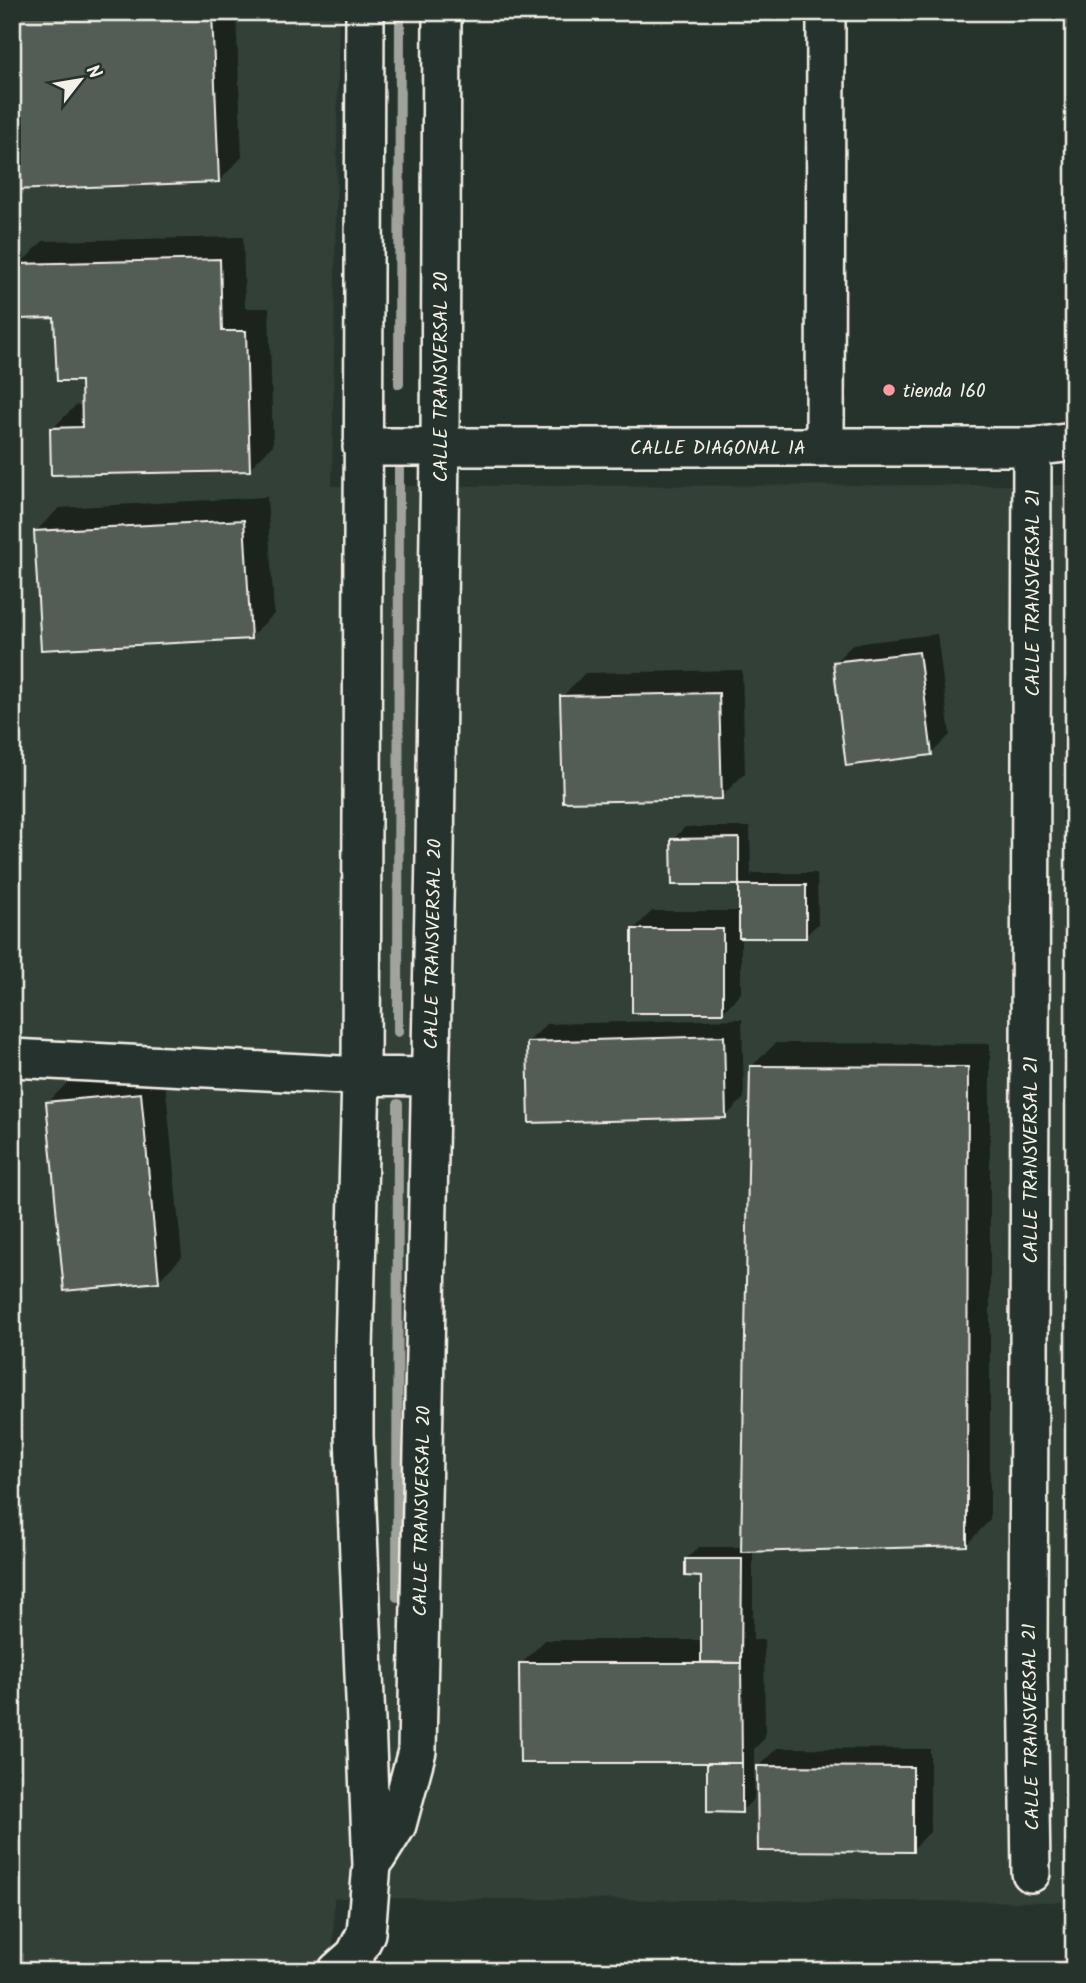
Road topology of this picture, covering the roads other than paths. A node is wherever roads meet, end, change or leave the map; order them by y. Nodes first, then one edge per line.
1 (365, 12) edge
2 (442, 12) edge
3 (826, 12) edge
4 (1074, 442) edge
5 (362, 447) junction
6 (440, 447) junction
7 (825, 447) junction
8 (1032, 447) junction
9 (12, 1058) edge
10 (360, 1076) junction
11 (429, 1077) junction
12 (372, 1866) junction
13 (1031, 1873) dead end
14 (337, 1971) edge

1 - 5 street, CALLE TRANSVERSAL 20
2 - 6 street, CALLE TRANSVERSAL 20
3 - 7 street
4 - 8 street, CALLE DIAGONAL 1A
5 - 6 street, CALLE DIAGONAL 1A
5 - 10 street, CALLE TRANSVERSAL 20
6 - 7 street, CALLE DIAGONAL 1A
6 - 11 street, CALLE TRANSVERSAL 20
7 - 8 street, CALLE DIAGONAL 1A
8 - 13 street, CALLE TRANSVERSAL 21
9 - 10 street
10 - 11 street
10 - 12 street, CALLE TRANSVERSAL 20
11 - 12 street, CALLE TRANSVERSAL 20
12 - 14 street, CALLE TRANSVERSAL 20

